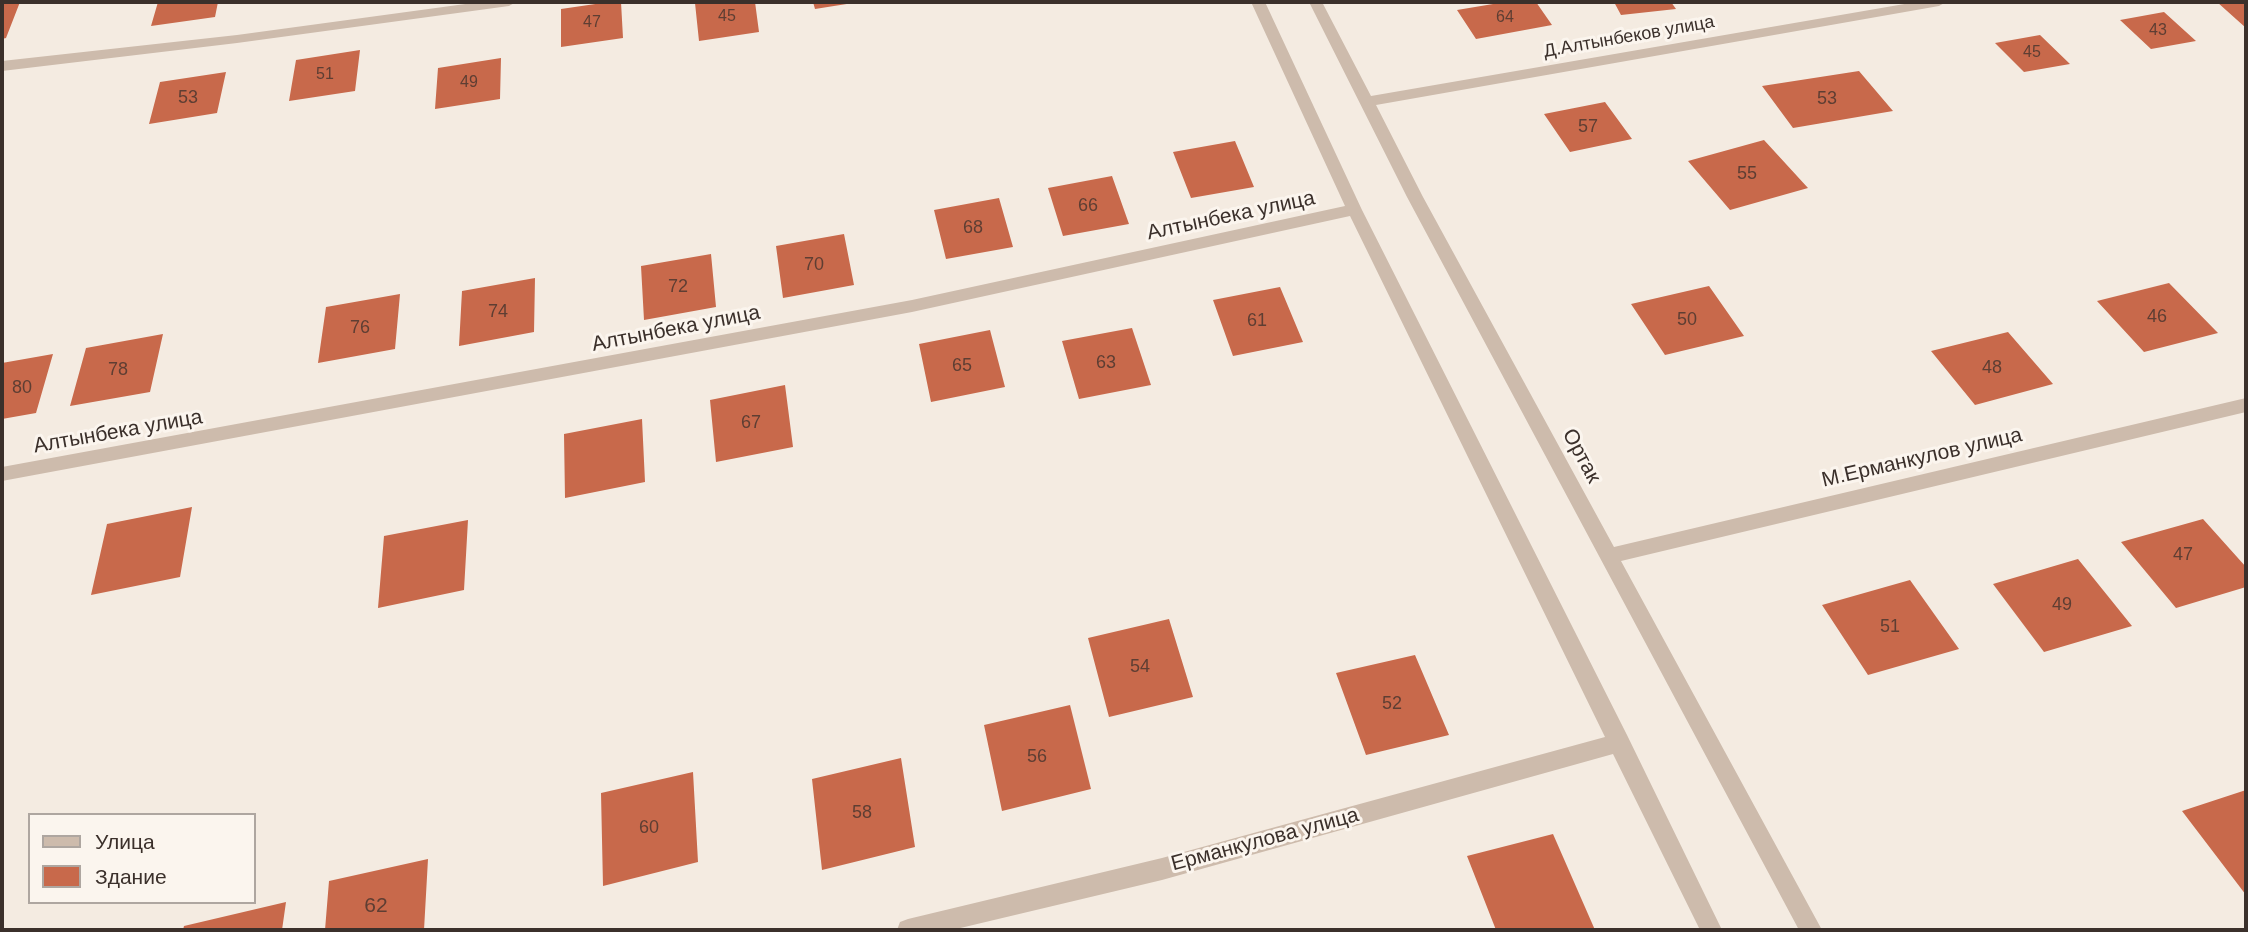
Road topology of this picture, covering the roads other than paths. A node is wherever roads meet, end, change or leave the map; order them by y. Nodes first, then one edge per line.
1 (509, 2) edge
2 (1258, 2) edge
3 (1316, 2) edge
4 (1939, 2) edge
5 (2, 66) edge
6 (1367, 102) junction
7 (1354, 210) junction
8 (2246, 405) edge
9 (2, 474) edge
10 (1609, 556) junction
11 (1620, 742) junction
12 (908, 930) edge
13 (1711, 930) edge
14 (1811, 930) edge

1 - 5 street
2 - 7 street
3 - 6 street, Ортак
4 - 6 street, Д.Алтынбеков улица
6 - 10 street, Ортак
7 - 9 street, Алтынбека улица
7 - 11 street
8 - 10 street, М.Ерманкулов улица
10 - 14 street, Ортак
11 - 12 street, Ерманкулова улица
11 - 13 street

